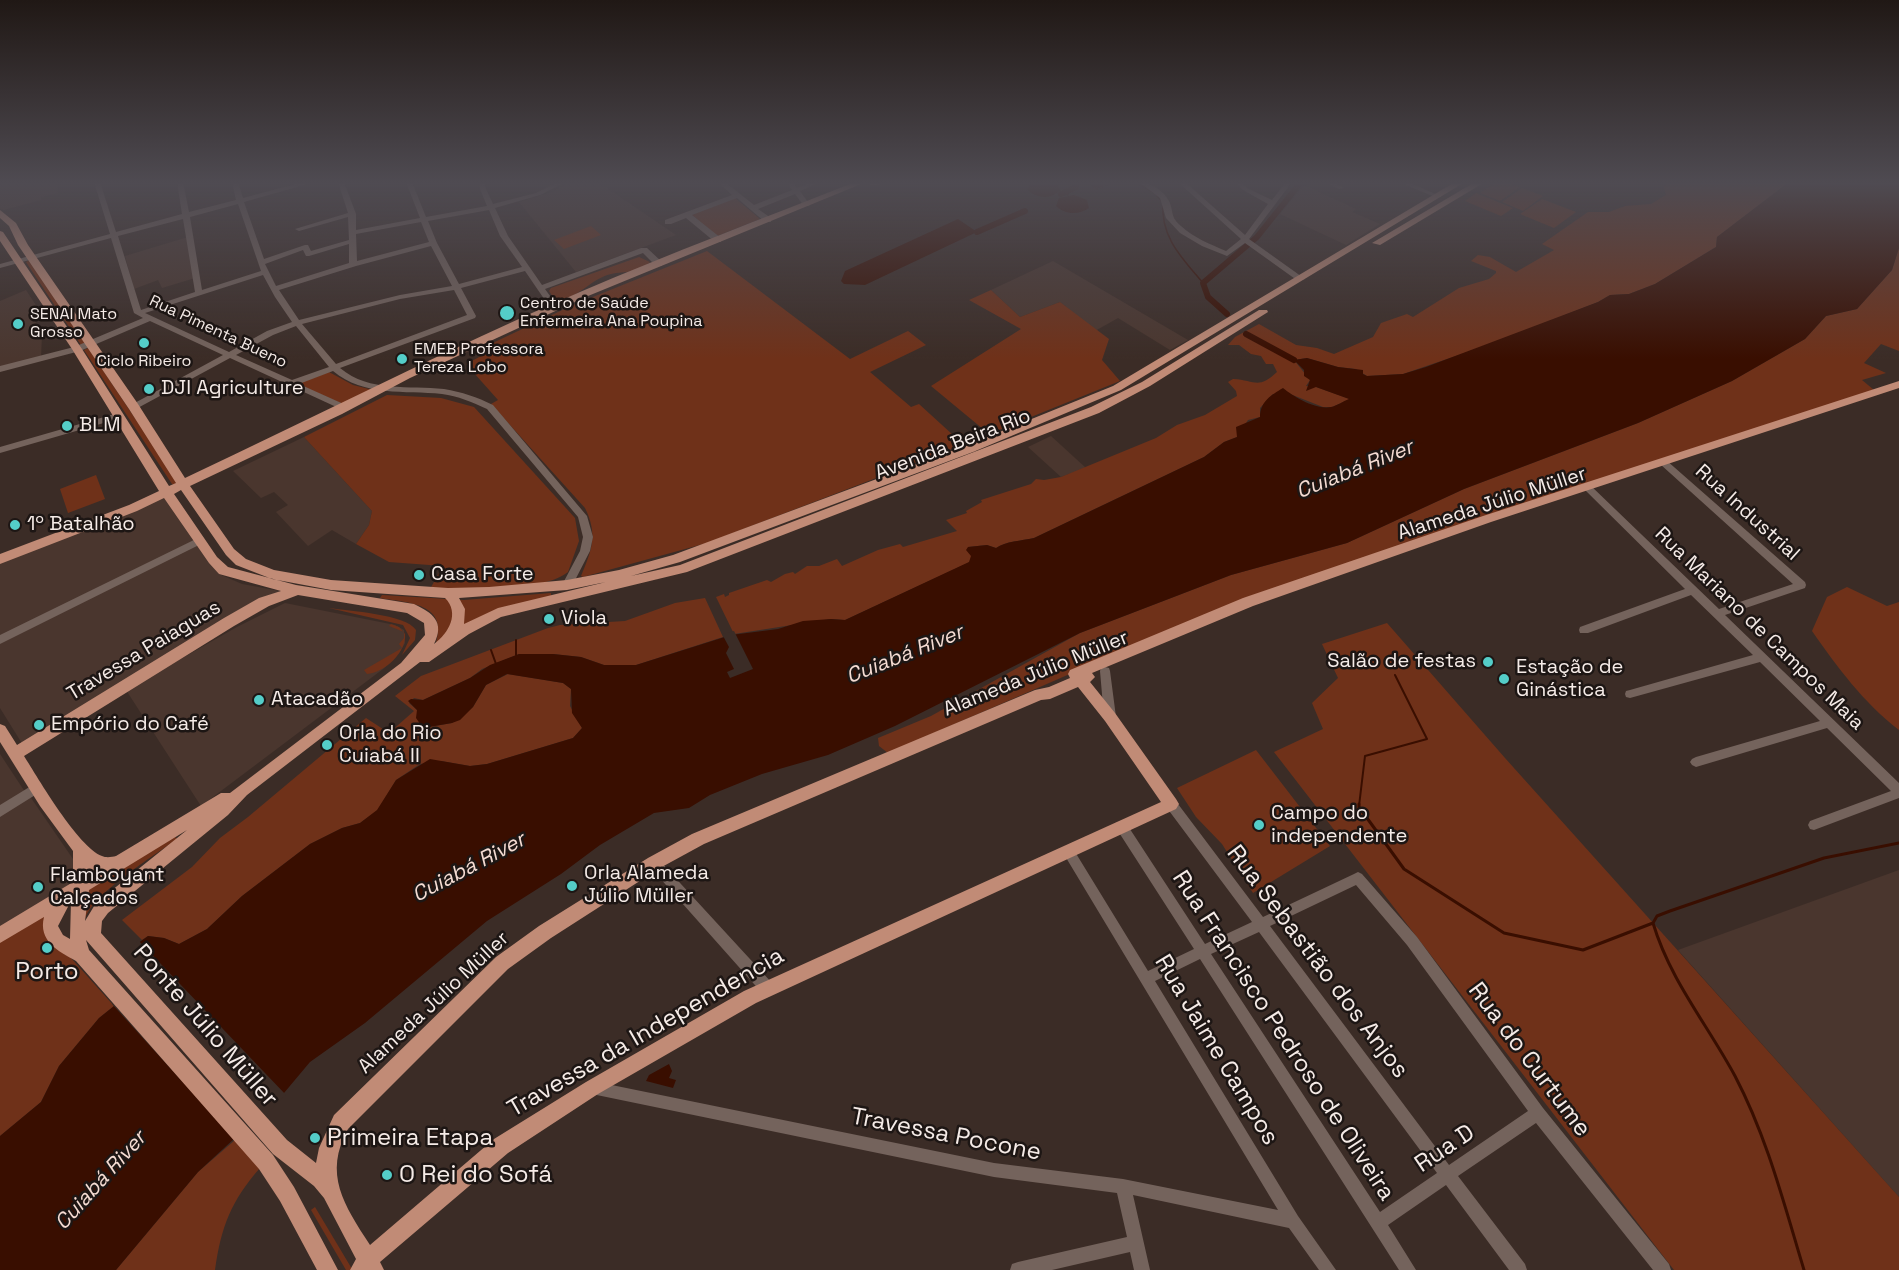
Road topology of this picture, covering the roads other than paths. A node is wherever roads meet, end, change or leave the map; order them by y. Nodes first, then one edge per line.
1 (4, 241) edge
2 (12, 241) edge
3 (21, 241) edge
4 (91, 241) edge
5 (116, 241) edge
6 (191, 241) edge
7 (256, 241) edge
8 (341, 241) edge
9 (352, 241) edge
10 (508, 241) edge
11 (715, 241) edge
12 (1202, 241) edge
13 (1242, 241) edge
14 (1248, 241) edge
15 (1363, 241) edge
16 (1383, 241) edge
17 (433, 243) joint
18 (23, 245) junction
19 (33, 257) junction
20 (18, 261) junction
21 (263, 262) junction
22 (353, 264) junction
23 (658, 264) junction
24 (0, 266) edge
25 (528, 268) junction
26 (266, 272) junction
27 (1301, 279) junction
28 (457, 287) junction
29 (542, 288) junction
30 (274, 289) junction
31 (199, 292) junction
32 (554, 307) junction
33 (138, 313) junction
34 (149, 319) junction
35 (297, 323) junction
36 (92, 343) junction
37 (77, 349) junction
38 (230, 356) junction
39 (333, 367) junction
40 (0, 369) edge
41 (293, 383) junction
42 (1899, 384) edge
43 (399, 385) junction
44 (383, 388) junction
45 (1899, 392) edge
46 (135, 407) junction
47 (345, 408) junction
48 (1059, 412) junction
49 (118, 416) junction
50 (1031, 436) junction
51 (969, 449) junction
52 (0, 450) edge
53 (953, 465) junction
54 (1666, 465) junction
55 (184, 485) junction
56 (1590, 490) junction
57 (167, 493) junction
58 (200, 541) junction
59 (0, 559) edge
60 (272, 574) junction
61 (331, 585) junction
62 (567, 585) junction
63 (1694, 590) junction
64 (297, 591) junction
65 (448, 593) junction
66 (498, 613) junction
67 (1718, 614) junction
68 (1584, 630) dead end
69 (0, 640) edge
70 (447, 642) junction
71 (1762, 657) junction
72 (406, 667) junction
73 (1105, 671) junction
74 (1078, 677) junction
75 (1630, 694) dead end
76 (1110, 717) junction
77 (1828, 723) junction
78 (0, 730) edge
79 (16, 753) junction
80 (1696, 762) dead end
81 (36, 788) junction
82 (242, 790) junction
83 (1899, 792) edge
84 (1171, 804) junction
85 (0, 812) edge
86 (1814, 825) dead end
87 (1122, 827) junction
88 (1068, 851) junction
89 (82, 856) junction
90 (122, 863) junction
91 (654, 863) junction
92 (82, 884) junction
93 (59, 900) junction
94 (78, 918) junction
95 (1261, 924) junction
96 (0, 935) edge
97 (1202, 952) junction
98 (82, 955) junction
99 (1147, 978) junction
100 (767, 988) junction
101 (592, 1088) junction
102 (1538, 1113) junction
103 (273, 1154) junction
104 (1448, 1175) junction
105 (1123, 1186) junction
106 (331, 1191) junction
107 (1293, 1221) junction
108 (1377, 1223) junction
109 (1135, 1243) junction
110 (368, 1266) edge
111 (328, 1270) edge
112 (1018, 1270) edge
113 (1142, 1270) edge
114 (1328, 1270) edge
115 (1408, 1270) edge
116 (1519, 1270) edge
117 (1663, 1270) edge

1 - 20 main road
2 - 18 main road
3 - 18 main road
4 - 19 street
5 - 33 street, Rua Pimenta Bueno
6 - 31 street
7 - 21 street
8 - 21 street
9 - 22 street
10 - 25 street
11 - 23 main road
12 - 13 street
14 - 27 street
15 - 27 main road, Avenida Beira Rio
16 - 50 main road, Avenida Beira Rio
17 - 22 street
17 - 28 street
18 - 19 main road
19 - 20 street
19 - 36 main road
20 - 24 street
20 - 37 main road
21 - 26 street
22 - 30 street
23 - 29 street
23 - 32 main road
25 - 28 street
25 - 29 street
26 - 30 street
26 - 31 street
27 - 48 main road, Avenida Beira Rio
28 - 35 street
28 - 39 street
29 - 32 street
30 - 35 street
31 - 33 street
32 - 43 main road
33 - 34 street, Rua Pimenta Bueno
34 - 36 street
34 - 38 street, Rua Pimenta Bueno
35 - 38 street
35 - 39 street
36 - 37 street
36 - 46 main road
37 - 40 street
37 - 49 main road
38 - 41 street, Rua Pimenta Bueno
38 - 46 street
39 - 41 street
39 - 44 street
41 - 47 street, Rua Pimenta Bueno
42 - 54 main road, Alameda Júlio Müller
43 - 44 main road
43 - 62 street
44 - 47 main road
45 - 54 main road, Alameda Júlio Müller
46 - 55 main road
47 - 55 main road
48 - 50 main road
48 - 51 main road, Avenida Beira Rio
49 - 52 street
49 - 57 main road
50 - 53 main road, Avenida Beira Rio
51 - 53 main road
51 - 62 main road, Avenida Beira Rio
53 - 66 main road, Avenida Beira Rio
54 - 56 main road, Alameda Júlio Müller
54 - 67 street, Rua Industrial
55 - 57 main road
55 - 60 main road
56 - 63 street, Rua Mariano de Campos Maia
56 - 73 main road, Alameda Júlio Müller
56 - 74 main road, Alameda Júlio Müller
57 - 58 main road
57 - 59 main road
58 - 64 main road
58 - 69 street
60 - 61 main road
60 - 64 main road
61 - 64 main road, Travessa Paiaguas
61 - 65 main road, Avenida Beira Rio
62 - 65 main road, Avenida Beira Rio
62 - 66 main road
63 - 67 street, Rua Mariano de Campos Maia
63 - 68 street
64 - 72 main road
64 - 79 main road, Travessa Paiaguas
65 - 70 main road
66 - 70 main road, Avenida Beira Rio
67 - 71 street, Rua Mariano de Campos Maia
70 - 72 main road, Avenida Beira Rio
71 - 75 street
71 - 77 street, Rua Mariano de Campos Maia
72 - 82 main road
73 - 74 main road, Alameda Júlio Müller
73 - 76 street
74 - 76 main road, Rua Sebastião dos Anjos
74 - 91 main road, Alameda Júlio Müller
76 - 84 main road, Rua Sebastião dos Anjos
77 - 80 street
77 - 83 street, Rua Mariano de Campos Maia
78 - 79 main road
79 - 81 main road
81 - 85 street
81 - 89 main road
82 - 90 main road
82 - 103 main road, Ponte Júlio Müller
83 - 86 street
84 - 87 main road, Travessa da Independencia
84 - 95 street, Rua Sebastião dos Anjos
87 - 88 main road, Travessa da Independencia
87 - 97 street, Rua Francisco Pedroso de Oliveira
88 - 99 street, Rua Jaime Campos
88 - 100 main road, Travessa da Independencia
89 - 90 main road
89 - 92 main road
89 - 93 main road
90 - 92 main road
91 - 100 street
91 - 106 main road, Alameda Júlio Müller
92 - 93 main road
92 - 94 main road
93 - 94 main road
93 - 96 main road
93 - 98 main road, Ponte Júlio Müller
94 - 98 main road
95 - 97 street
95 - 102 street, Rua do Curtume
95 - 104 street, Rua Sebastião dos Anjos
97 - 99 street
97 - 108 street, Rua Francisco Pedroso de Oliveira
98 - 103 main road, Ponte Júlio Müller
99 - 107 street, Rua Jaime Campos
100 - 101 main road, Travessa da Independencia
101 - 105 street, Travessa Pocone
101 - 110 main road, Travessa da Independencia
102 - 104 street, Rua D
102 - 117 street, Rua do Curtume
103 - 106 main road
103 - 111 main road
104 - 108 street, Rua D
104 - 116 street, Rua Sebastião dos Anjos
105 - 107 street, Travessa Pocone
105 - 109 street
106 - 110 main road
107 - 114 street, Rua Jaime Campos
108 - 115 street, Rua Francisco Pedroso de Oliveira
109 - 112 street
109 - 113 street

